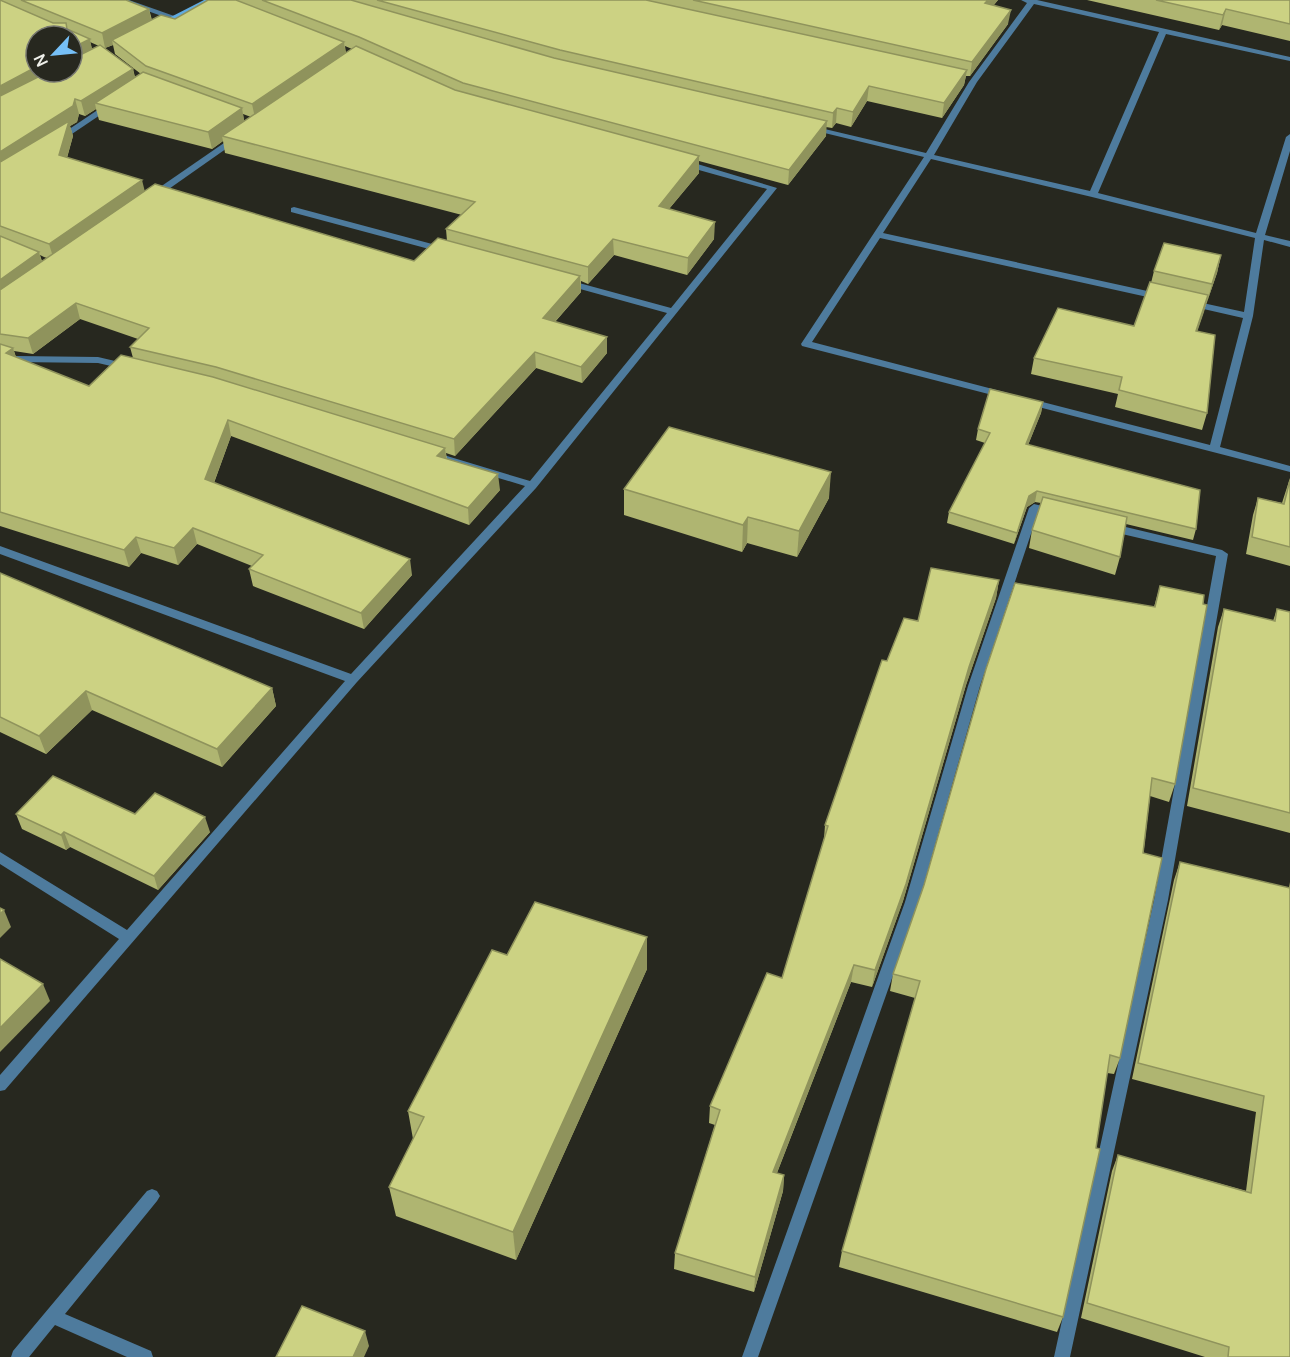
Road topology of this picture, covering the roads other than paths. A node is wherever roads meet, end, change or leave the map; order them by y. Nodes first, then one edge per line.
1 (121, 0) edge
2 (212, 0) edge
3 (1030, 1) edge
4 (224, 4) edge
5 (173, 17) junction
6 (1163, 31) junction
7 (144, 33) edge
8 (1290, 59) edge
9 (961, 80) edge
10 (973, 82) junction
11 (116, 102) edge
12 (802, 126) edge
13 (246, 131) edge
14 (1290, 138) edge
15 (48, 146) edge
16 (929, 156) junction
17 (672, 160) edge
18 (1093, 194) junction
19 (140, 205) edge
20 (294, 210) dead end
21 (878, 235) junction
22 (1260, 236) junction
23 (1290, 244) edge
24 (454, 252) edge
25 (558, 280) edge
26 (1167, 298) edge
27 (1179, 301) edge
28 (672, 311) junction
29 (1248, 316) junction
30 (0, 354) edge
31 (142, 370) edge
32 (1214, 449) junction
33 (420, 451) edge
34 (1290, 469) edge
35 (532, 485) junction
36 (1067, 516) edge
37 (1100, 524) edge
38 (0, 550) edge
39 (353, 679) junction
40 (0, 857) edge
41 (127, 937) junction
42 (0, 1085) edge
43 (152, 1196) dead end
44 (54, 1317) junction
45 (20, 1357) edge
46 (145, 1357) edge
47 (750, 1357) edge
48 (1062, 1357) edge

1 - 5 street
2 - 4 street
2 - 5 main road
3 - 6 street
3 - 10 street
5 - 7 main road
6 - 8 street
6 - 18 street
9 - 10 street
10 - 16 street
11 - 15 street
12 - 16 street
13 - 19 street
14 - 22 street
16 - 18 street
16 - 21 street
17 - 28 street
18 - 22 street
20 - 24 street
21 - 26 street
21 - 32 street
22 - 23 street
22 - 29 street
25 - 28 street
27 - 29 street
28 - 35 street
29 - 32 street
30 - 31 street
32 - 34 street
33 - 35 street
35 - 39 street
36 - 47 street
37 - 48 street
38 - 39 street
39 - 41 street
40 - 41 street
41 - 42 street
43 - 44 street
44 - 45 street
44 - 46 street

